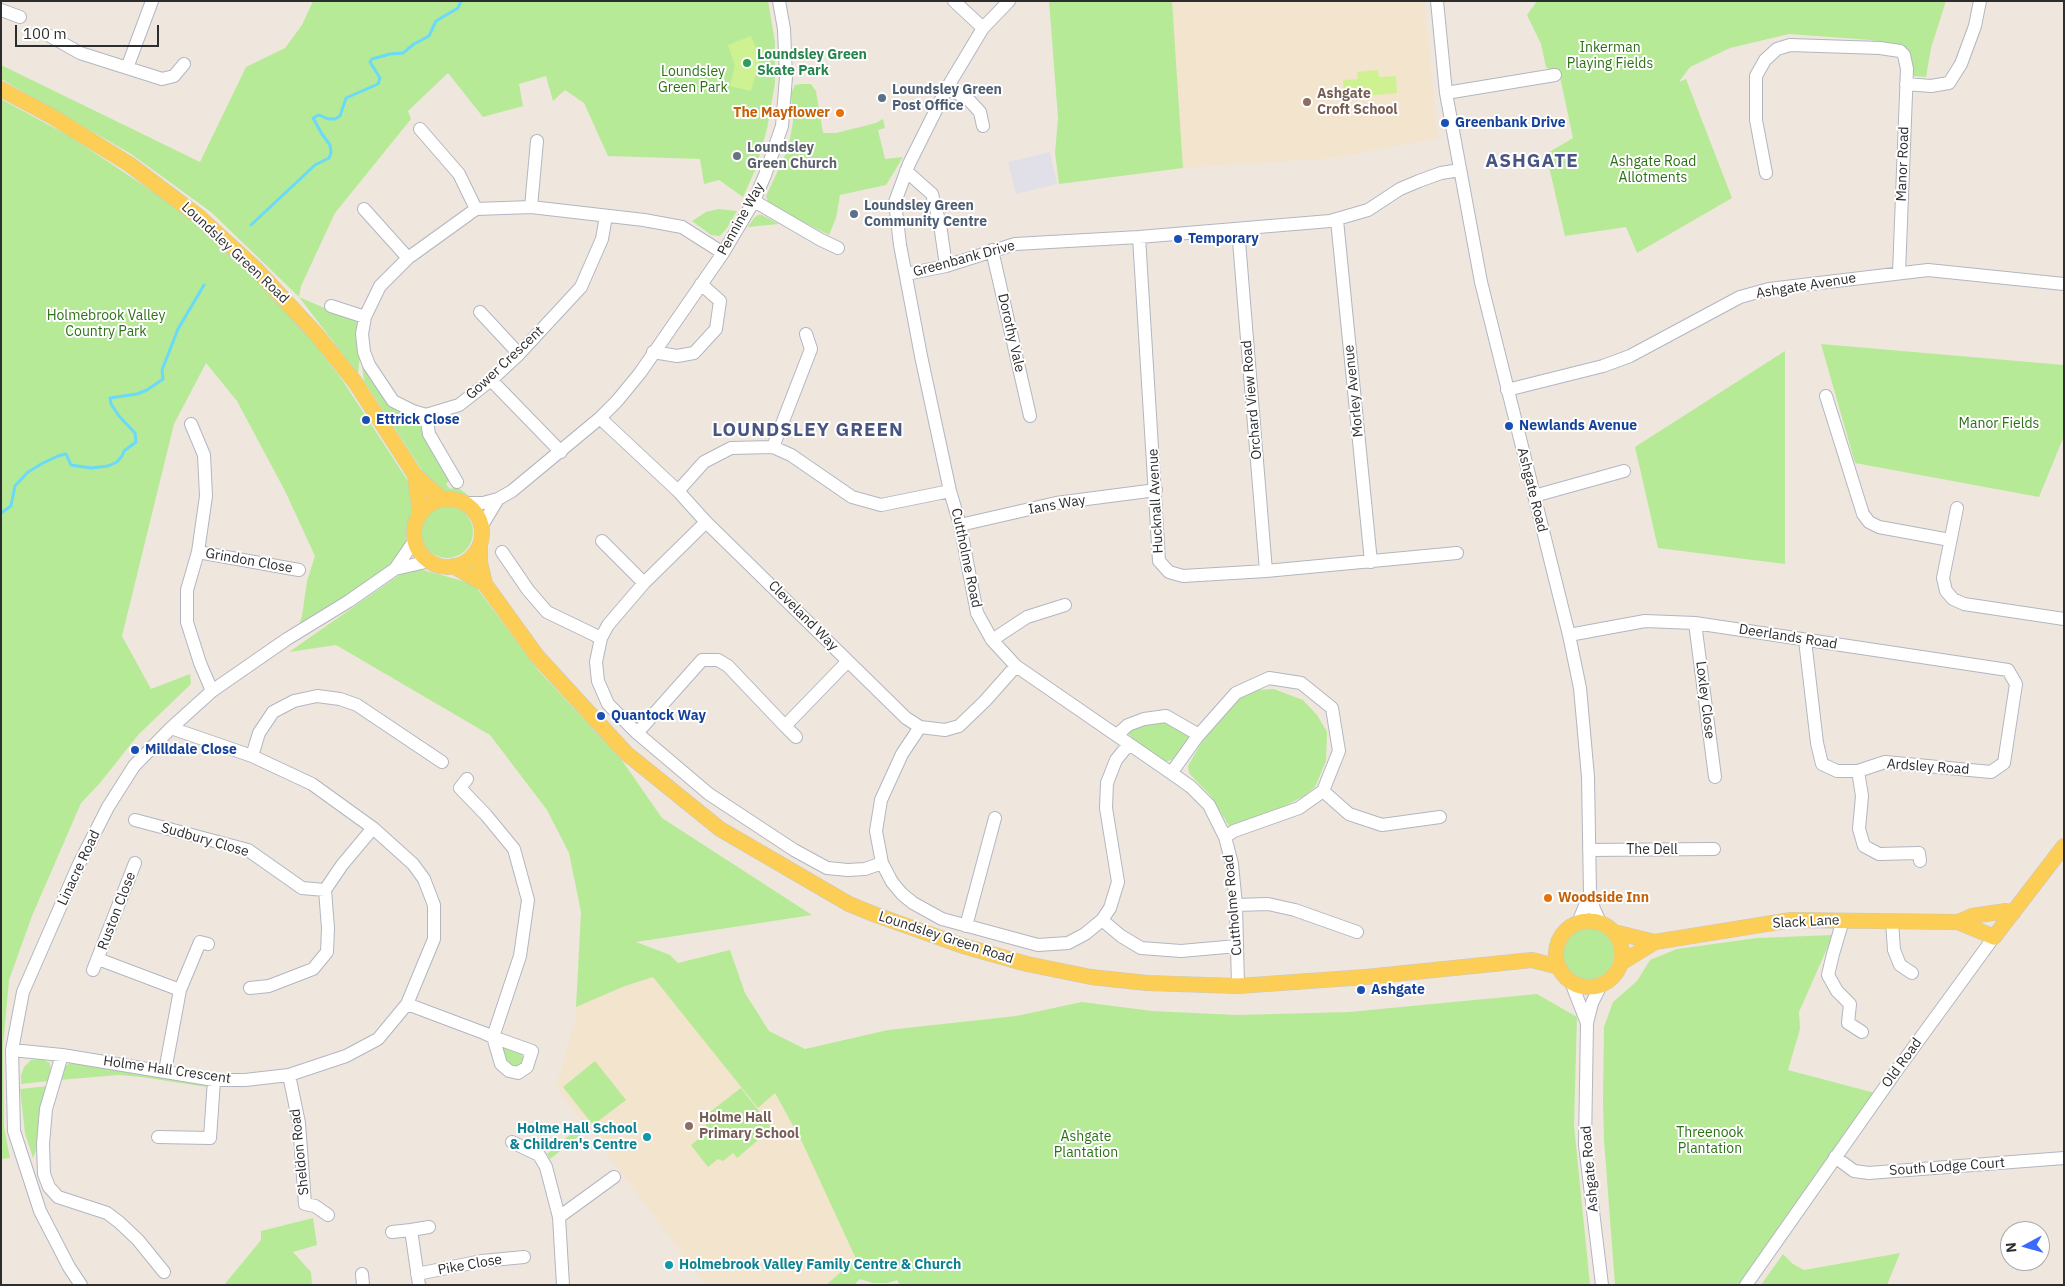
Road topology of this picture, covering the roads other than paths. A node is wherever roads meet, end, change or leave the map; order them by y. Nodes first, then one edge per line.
1 (152, 1) edge
2 (779, 1) edge
3 (954, 1) edge
4 (1009, 1) edge
5 (1436, 1) edge
6 (1980, 1) edge
7 (1, 10) edge
8 (20, 17) dead end
9 (983, 28) junction
10 (50, 36) dead end
11 (184, 64) dead end
12 (127, 68) junction
13 (1555, 75) dead end
14 (1906, 84) junction
15 (947, 88) junction
16 (1, 89) edge
17 (1446, 93) junction
18 (983, 126) dead end
19 (420, 129) dead end
20 (537, 141) dead end
21 (1460, 170) junction
22 (906, 171) junction
23 (1766, 173) dead end
24 (754, 201) junction
25 (531, 207) junction
26 (364, 208) dead end
27 (476, 209) junction
28 (606, 216) junction
29 (1337, 220) junction
30 (1238, 229) junction
31 (1139, 237) junction
32 (838, 248) dead end
33 (992, 250) junction
34 (723, 253) junction
35 (408, 258) junction
36 (946, 266) junction
37 (1899, 273) junction
38 (906, 274) junction
39 (701, 284) junction
40 (2064, 284) edge
41 (331, 306) dead end
42 (480, 312) dead end
43 (365, 316) junction
44 (806, 334) dead end
45 (653, 352) junction
46 (519, 354) junction
47 (491, 380) junction
48 (1507, 390) junction
49 (1826, 396) dead end
50 (426, 415) junction
51 (1030, 416) dead end
52 (600, 418) junction
53 (191, 424) dead end
54 (773, 447) junction
55 (561, 452) junction
56 (1624, 472) dead end
57 (415, 475) junction
58 (457, 482) dead end
59 (1156, 490) junction
60 (678, 491) junction
61 (950, 491) junction
62 (1534, 496) junction
63 (443, 500) junction
64 (498, 500) junction
65 (464, 503) junction
66 (1957, 508) dead end
67 (420, 514) junction
68 (706, 522) junction
69 (960, 525) junction
70 (481, 527) junction
71 (415, 540) junction
72 (1950, 540) junction
73 (602, 541) dead end
74 (480, 545) junction
75 (198, 552) junction
76 (502, 552) dead end
77 (1457, 553) dead end
78 (430, 561) junction
79 (1371, 562) junction
80 (453, 566) junction
81 (394, 569) junction
82 (299, 570) dead end
83 (1266, 571) junction
84 (644, 583) junction
85 (485, 584) junction
86 (1066, 606) dead end
87 (2064, 619) edge
88 (1695, 623) junction
89 (1569, 634) junction
90 (601, 638) junction
91 (992, 640) junction
92 (1805, 640) junction
93 (848, 661) junction
94 (1016, 666) junction
95 (2008, 670) joint
96 (212, 691) junction
97 (785, 726) junction
98 (920, 727) junction
99 (171, 728) junction
100 (637, 733) junction
101 (1117, 735) junction
102 (1199, 735) junction
103 (796, 737) dead end
104 (1129, 744) junction
105 (252, 756) junction
106 (442, 762) dead end
107 (1858, 771) junction
108 (1172, 772) junction
109 (1715, 777) dead end
110 (467, 779) dead end
111 (1324, 791) junction
112 (1440, 817) dead end
113 (995, 818) dead end
114 (135, 820) dead end
115 (373, 828) junction
116 (1225, 837) junction
117 (2064, 846) edge
118 (1714, 849) dead end
119 (1590, 850) junction
120 (1920, 861) dead end
121 (136, 863) dead end
122 (882, 863) junction
123 (325, 890) junction
124 (1590, 893) junction
125 (1236, 905) junction
126 (2013, 913) junction
127 (1102, 920) junction
128 (1844, 920) junction
129 (1892, 921) junction
130 (1600, 922) junction
131 (1958, 922) junction
132 (1578, 923) junction
133 (966, 926) junction
134 (1357, 932) dead end
135 (1614, 932) junction
136 (1994, 937) junction
137 (1655, 942) junction
138 (208, 944) dead end
139 (1237, 946) junction
140 (1557, 946) junction
141 (1532, 960) junction
142 (1622, 963) junction
143 (1559, 967) junction
144 (1912, 973) dead end
145 (1571, 982) junction
146 (1601, 985) junction
147 (1238, 986) junction
148 (250, 988) dead end
149 (180, 990) junction
150 (407, 1004) junction
151 (1587, 1023) junction
152 (1862, 1032) dead end
153 (12, 1050) junction
154 (62, 1055) junction
155 (165, 1072) junction
156 (289, 1075) junction
157 (214, 1080) junction
158 (158, 1136) dead end
159 (512, 1142) dead end
160 (1835, 1157) junction
161 (2064, 1158) edge
162 (614, 1177) dead end
163 (328, 1215) dead end
164 (559, 1217) junction
165 (429, 1228) dead end
166 (410, 1230) junction
167 (392, 1232) dead end
168 (524, 1257) dead end
169 (164, 1272) dead end
170 (418, 1279) edge
171 (81, 1285) edge
172 (563, 1285) edge
173 (1602, 1285) edge
174 (1746, 1285) edge

1 - 12 street
2 - 24 street, Pennine Way
3 - 9 street
4 - 9 street, Cuttholme Road
5 - 17 street, Ashgate Road
6 - 14 street
7 - 8 street
9 - 15 street, Cuttholme Road
10 - 12 street
11 - 12 street
13 - 17 street
14 - 23 street, Manor Road
14 - 37 street, Manor Road
15 - 18 street
15 - 22 street, Cuttholme Road
16 - 57 main road, Loundsley Green Road
17 - 21 street, Ashgate Road
19 - 27 street
20 - 25 street
21 - 29 street, Greenbank Drive
21 - 48 street, Ashgate Road
22 - 36 street
22 - 38 street, Cuttholme Road
24 - 32 street
24 - 34 street, Pennine Way
25 - 27 street
25 - 28 street
26 - 35 street
27 - 35 street
28 - 34 street
28 - 46 street, Gower Crescent
29 - 30 street, Greenbank Drive
29 - 79 street, Morley Avenue
30 - 31 street, Greenbank Drive
30 - 83 street, Orchard View Road
31 - 33 street, Greenbank Drive
31 - 59 street, Hucknall Avenue
33 - 36 street, Greenbank Drive
33 - 51 street, Dorothy Vale
34 - 39 street, Pennine Way
35 - 43 street
36 - 38 street, Greenbank Drive
37 - 40 street, Ashgate Avenue
37 - 48 street, Ashgate Avenue
38 - 61 street, Cuttholme Road
39 - 45 street, Pennine Way
39 - 45 street
41 - 43 street
42 - 46 street
43 - 50 street
44 - 54 street
45 - 52 street, Pennine Way
46 - 47 street, Gower Crescent
47 - 50 street, Gower Crescent
47 - 55 street
48 - 62 street, Ashgate Road
49 - 72 street
50 - 58 street
52 - 55 street, Pennine Way
52 - 60 street, Cleveland Way
53 - 75 street
54 - 60 street
54 - 61 street
55 - 64 street, Pennine Way
56 - 62 street
57 - 63 main road, Loundsley Green Road
57 - 67 main road, Loundsley Green Road
59 - 69 street, Ians Way
59 - 83 street, Hucknall Avenue
60 - 68 street, Cleveland Way
61 - 69 street, Cuttholme Road
62 - 89 street, Ashgate Road
63 - 65 main road
63 - 67 main road
64 - 65 street, Pennine Way
64 - 70 street, Pennine Way
65 - 70 main road
66 - 72 street
67 - 71 main road
68 - 84 street
68 - 93 street, Cleveland Way
69 - 91 street, Cuttholme Road
70 - 74 main road
71 - 78 main road
71 - 81 street, Linacre Road
72 - 87 street
73 - 84 street
74 - 80 main road
74 - 85 main road, Loundsley Green Road
75 - 82 street, Grindon Close
75 - 96 street
76 - 90 street
77 - 79 street, Hucknall Avenue
78 - 80 main road
78 - 81 street, Linacre Road
79 - 83 street, Hucknall Avenue
80 - 85 main road, Loundsley Green Road
81 - 96 street, Linacre Road
84 - 90 street
85 - 147 main road, Loundsley Green Road
86 - 91 street
88 - 89 street, Deerlands Road
88 - 92 street, Deerlands Road
88 - 109 street, Loxley Close
89 - 119 street, Ashgate Road
90 - 100 street
91 - 94 street, Cuttholme Road
92 - 95 street, Deerlands Road
92 - 107 street, Ardsley Road
93 - 97 street
93 - 98 street, Cleveland Way
94 - 98 street, Cleveland Way
94 - 101 street, Cuttholme Road
95 - 107 street, Ardsley Road
96 - 99 street, Linacre Road
97 - 100 street
97 - 103 street
98 - 122 street
99 - 105 street, Holme Hall Crescent
99 - 153 street, Linacre Road
100 - 122 street
101 - 102 street
101 - 104 street, Cuttholme Road
102 - 108 street
102 - 111 street
104 - 108 street, Cuttholme Road
104 - 127 street
105 - 106 street
105 - 115 street, Holme Hall Crescent
107 - 120 street
108 - 116 street, Cuttholme Road
110 - 150 street
111 - 112 street
111 - 116 street
113 - 133 street
114 - 123 street, Sudbury Close
115 - 123 street
115 - 150 street, Holme Hall Crescent
116 - 125 street, Cuttholme Road
117 - 126 main road, Old Road
118 - 119 street, The Dell
119 - 124 street, Ashgate Road
121 - 149 street, Ruston Close
122 - 133 street
123 - 148 street
124 - 130 street, Ashgate Road
124 - 132 street, Ashgate Road
125 - 134 street
125 - 139 street, Cuttholme Road
126 - 131 main road, Slack Lane
126 - 136 main road, Old Road
127 - 133 street
127 - 139 street
128 - 129 main road, Slack Lane
128 - 137 main road, Slack Lane
128 - 152 street
129 - 131 main road, Slack Lane
129 - 144 street
130 - 132 main road
130 - 135 main road
131 - 136 main road, Slack Lane
132 - 140 main road
135 - 137 main road, Slack Lane
135 - 142 main road
136 - 160 street, Old Road
137 - 142 main road, Slack Lane
138 - 149 street
139 - 147 street, Cuttholme Road
140 - 141 main road, Loundsley Green Road
140 - 143 main road
141 - 143 main road, Loundsley Green Road
141 - 147 main road, Loundsley Green Road
142 - 146 main road
143 - 145 main road
145 - 146 main road
145 - 151 street, Ashgate Road
146 - 151 street, Ashgate Road
149 - 155 street
150 - 156 street, Holme Hall Crescent
151 - 173 street, Ashgate Road
153 - 154 street, Holme Hall Crescent
153 - 171 street, Linacre Road
154 - 155 street, Holme Hall Crescent
154 - 169 street
155 - 157 street, Holme Hall Crescent
156 - 157 street, Holme Hall Crescent
156 - 163 street, Sheldon Road
157 - 158 street
159 - 164 street
160 - 161 street, South Lodge Court
160 - 174 street, Old Road
162 - 164 street
164 - 172 street
165 - 166 street
166 - 167 street
166 - 170 street
168 - 170 street, Pike Close

